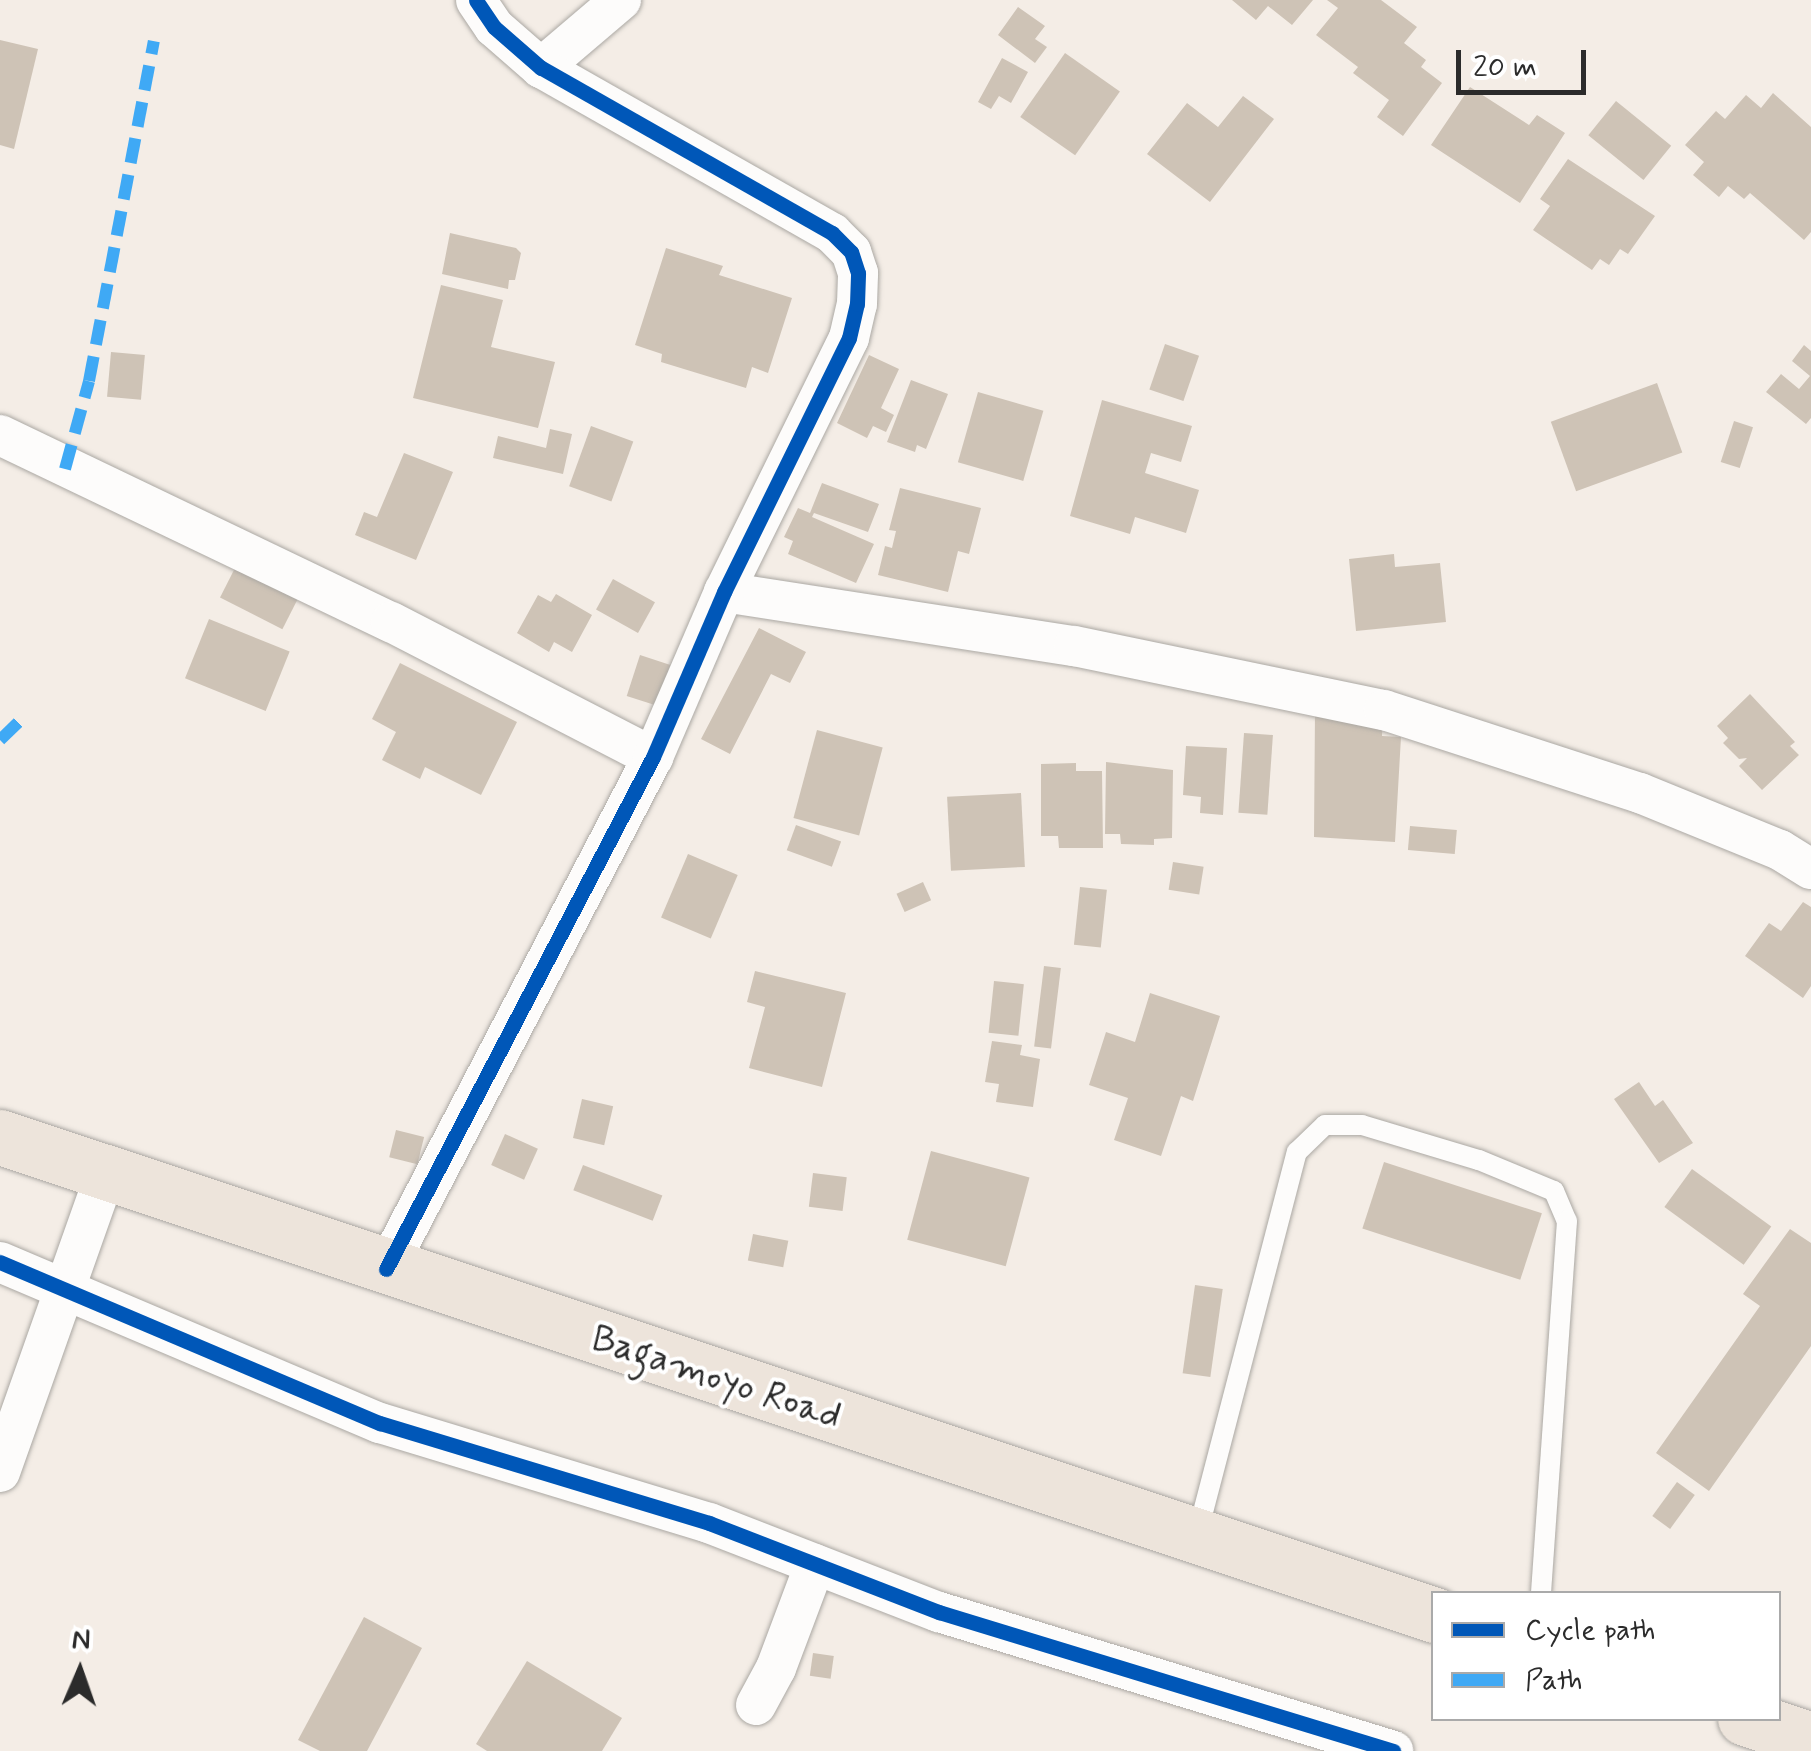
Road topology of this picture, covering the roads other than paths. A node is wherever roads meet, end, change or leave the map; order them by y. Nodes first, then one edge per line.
1 (476, 0) edge
2 (621, 0) edge
3 (541, 68) junction
4 (0, 435) edge
5 (724, 592) junction
6 (653, 757) junction
7 (1811, 868) edge
8 (0, 1137) edge
9 (106, 1173) junction
10 (0, 1262) edge
11 (386, 1268) junction
12 (65, 1289) junction
13 (0, 1472) edge
14 (1197, 1536) junction
15 (815, 1564) junction
16 (1541, 1591) edge
17 (1431, 1614) edge
18 (756, 1705) dead end
19 (1754, 1721) edge
20 (1811, 1740) edge
21 (1393, 1751) edge

1 - 3 street
2 - 3 street
3 - 5 street
4 - 6 street
5 - 6 street
5 - 7 street
6 - 11 street
8 - 9 highway, Bagamoyo Road
9 - 11 highway, Bagamoyo Road
9 - 12 street
10 - 12 street
11 - 14 highway, Bagamoyo Road
12 - 13 street
12 - 15 street
14 - 16 lane
14 - 17 highway, Bagamoyo Road
15 - 18 street
15 - 21 street
19 - 20 highway

